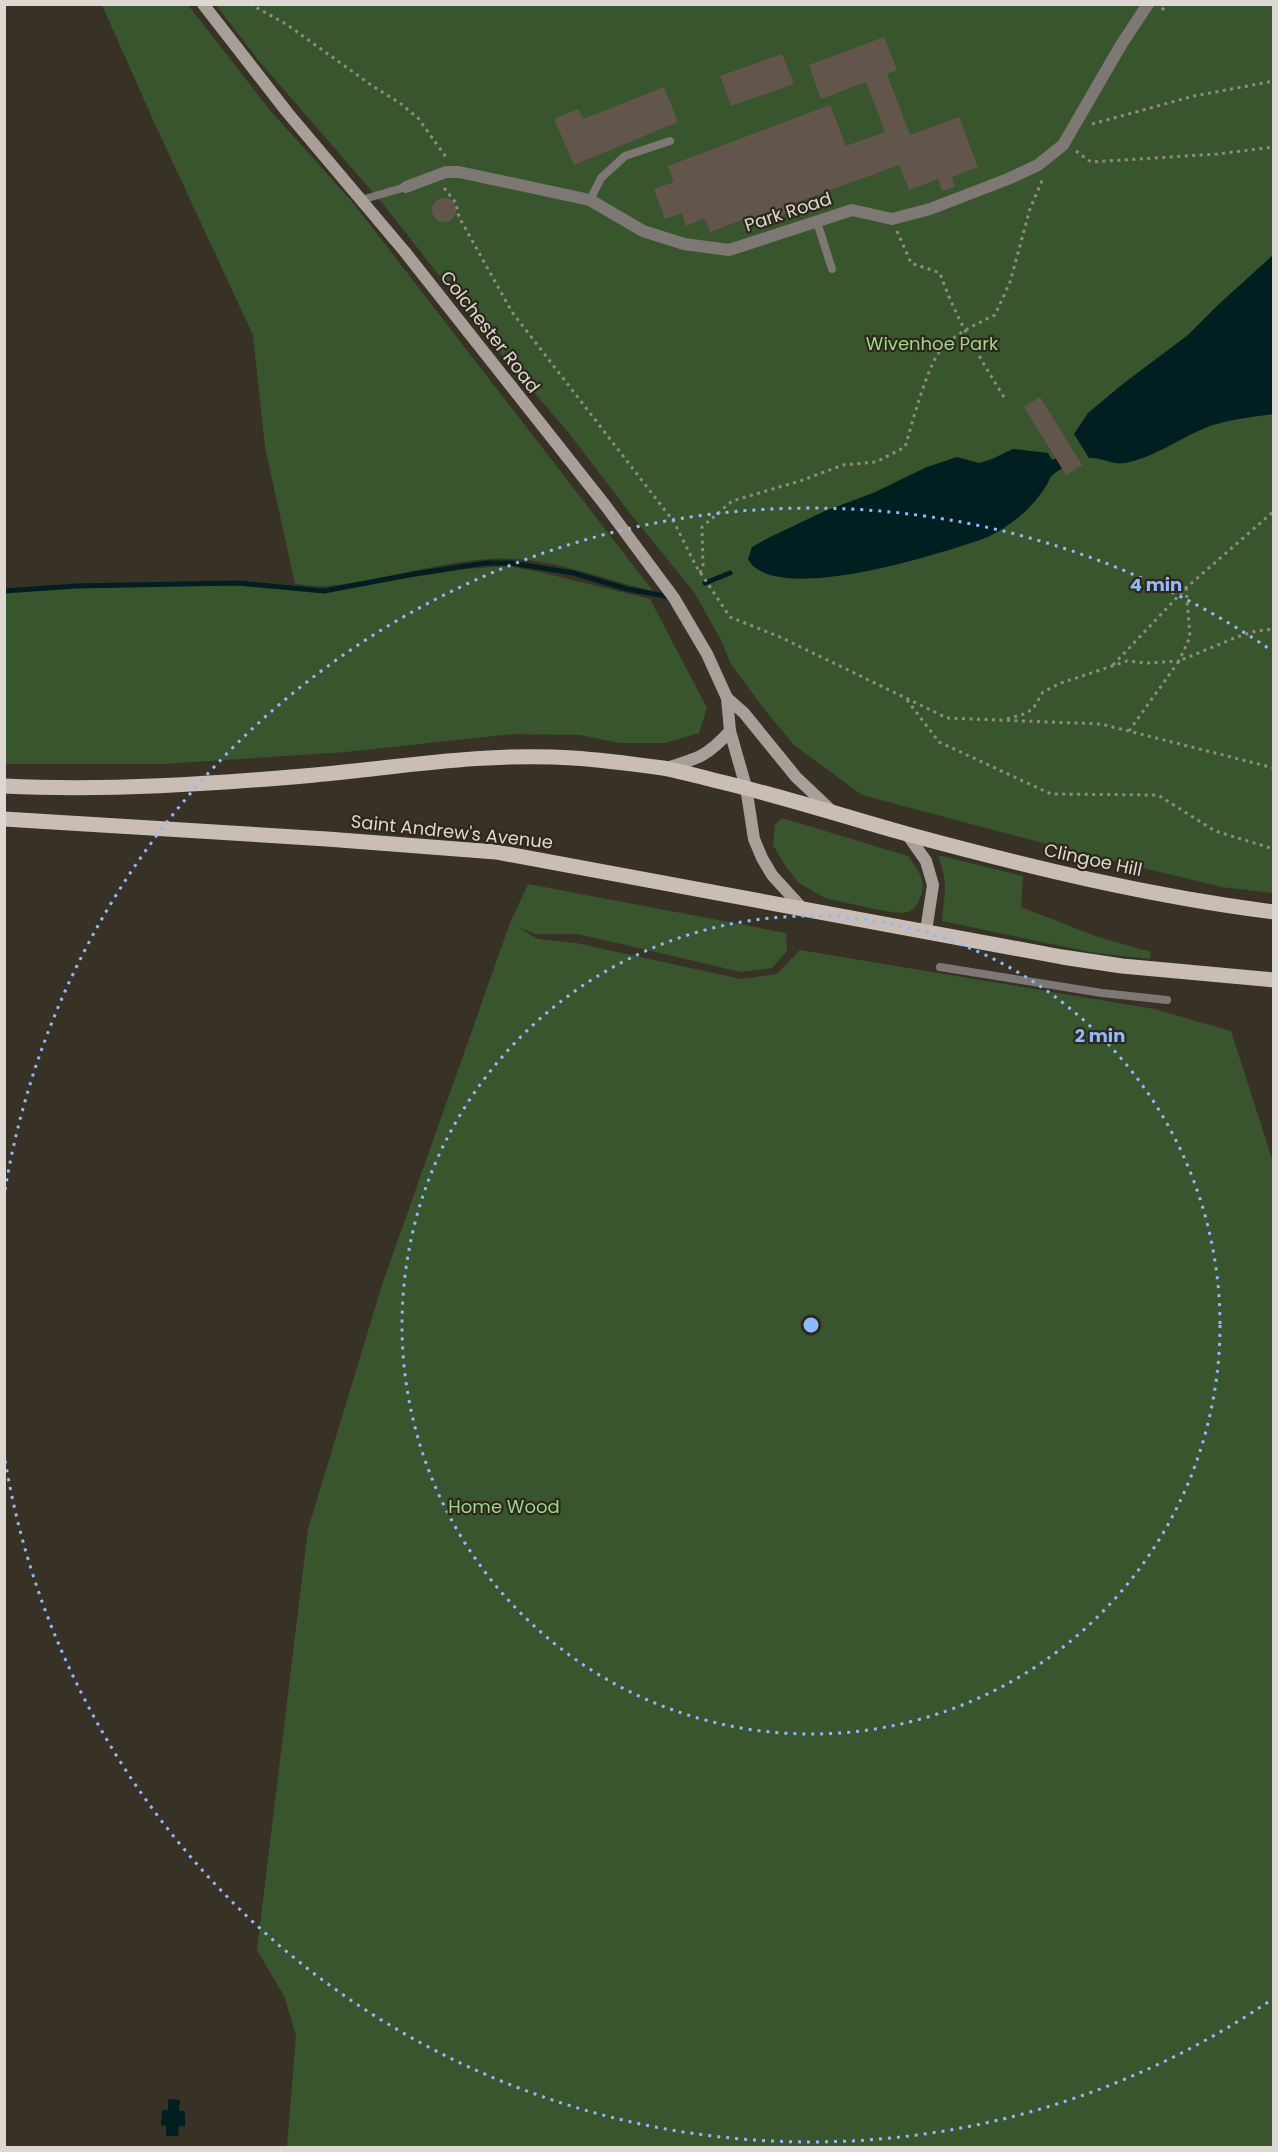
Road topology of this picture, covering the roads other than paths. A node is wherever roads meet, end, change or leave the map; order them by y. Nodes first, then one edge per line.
1 (203, 4) edge
2 (1148, 4) edge
3 (670, 141) dead end
4 (406, 187) joint
5 (361, 200) junction
6 (590, 200) junction
7 (817, 222) junction
8 (832, 269) dead end
9 (727, 698) junction
10 (730, 731) junction
11 (665, 768) junction
12 (4, 786) edge
13 (746, 787) junction
14 (834, 813) junction
15 (4, 819) edge
16 (907, 834) junction
17 (802, 908) junction
18 (1274, 912) edge
19 (926, 931) junction
20 (940, 967) dead end
21 (1274, 980) edge
22 (1167, 1000) dead end

1 - 5 main road, Colchester Road
2 - 7 street, Park Road
3 - 6 lane
4 - 5 lane, Park Road
4 - 6 street, Park Road
5 - 9 main road, Colchester Road
6 - 7 street, Park Road
7 - 8 lane
9 - 10 main road, Colchester Road
9 - 14 main road, Colchester Road
10 - 11 main road
10 - 13 main road, Colchester Road
11 - 12 main road
11 - 13 main road
13 - 14 main road
13 - 17 main road, Colchester Road
14 - 16 main road
15 - 17 main road, Saint Andrew's Avenue
16 - 18 main road, Clingoe Hill
16 - 19 main road
17 - 19 main road, Saint Andrew's Avenue
19 - 21 main road
20 - 22 lane

